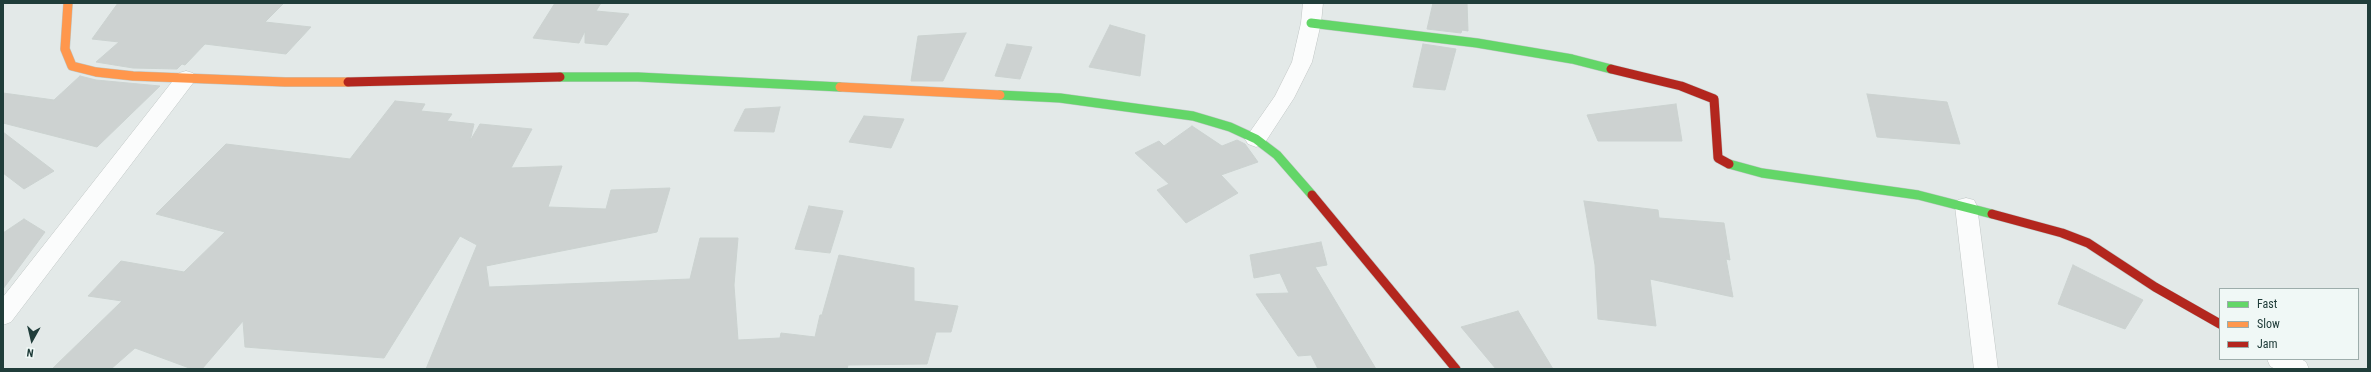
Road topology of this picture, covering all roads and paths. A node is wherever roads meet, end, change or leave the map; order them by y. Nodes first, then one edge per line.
1 (68, 3) edge
2 (1313, 3) edge
3 (1311, 23) junction
4 (186, 78) junction
5 (1256, 139) junction
6 (1966, 206) junction
7 (3, 315) edge
8 (2219, 323) edge
9 (2281, 360) edge
10 (1456, 369) edge
11 (1986, 369) edge
12 (2297, 369) edge

1 - 4 street
2 - 3 street
3 - 5 street
3 - 6 street
4 - 5 street
4 - 7 street
5 - 10 street
6 - 8 street
6 - 11 street
9 - 12 street

